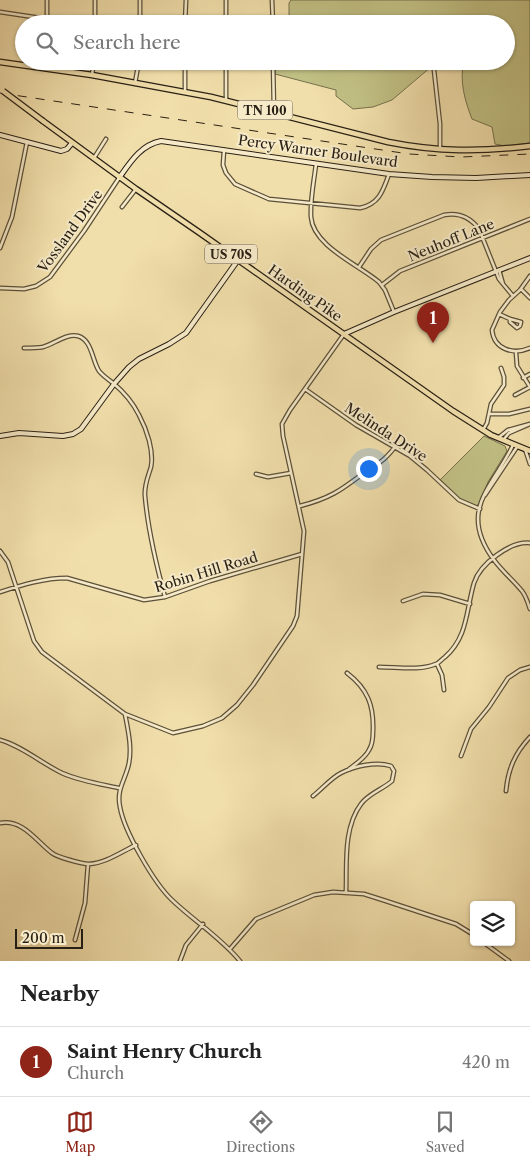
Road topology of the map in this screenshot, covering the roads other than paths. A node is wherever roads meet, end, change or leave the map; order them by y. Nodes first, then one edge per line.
1 (47, 0) edge
2 (96, 0) edge
3 (140, 0) edge
4 (186, 0) edge
5 (226, 0) edge
6 (272, 0) edge
7 (0, 12) edge
8 (20, 15) edge
9 (47, 15) edge
10 (96, 15) edge
11 (140, 15) edge
12 (185, 15) edge
13 (226, 15) edge
14 (273, 15) edge
15 (0, 62) edge
16 (15, 64) edge
17 (58, 70) edge
18 (93, 70) edge
19 (138, 70) edge
20 (185, 70) edge
21 (226, 70) edge
22 (273, 70) edge
23 (434, 70) dead end
24 (92, 75) junction
25 (136, 83) junction
26 (1, 90) edge
27 (185, 92) junction
28 (226, 100) junction
29 (274, 112) junction
30 (0, 135) edge
31 (106, 139) dead end
32 (27, 142) junction
33 (72, 143) junction
34 (530, 146) edge
35 (224, 150) junction
36 (440, 150) junction
37 (94, 158) junction
38 (316, 162) junction
39 (388, 174) junction
40 (530, 175) edge
41 (120, 178) junction
42 (136, 189) junction
43 (312, 202) junction
44 (122, 207) dead end
45 (530, 219) edge
46 (483, 237) junction
47 (0, 248) edge
48 (530, 258) edge
49 (238, 260) junction
50 (358, 267) junction
51 (497, 271) junction
52 (530, 276) edge
53 (382, 285) junction
54 (0, 288) edge
55 (521, 289) junction
56 (513, 296) junction
57 (530, 298) edge
58 (394, 312) junction
59 (499, 314) junction
60 (510, 319) junction
61 (344, 334) junction
62 (24, 348) dead end
63 (530, 348) edge
64 (516, 352) junction
65 (501, 368) dead end
66 (530, 374) edge
67 (523, 378) junction
68 (114, 384) junction
69 (530, 387) edge
70 (305, 389) junction
71 (515, 396) dead end
72 (530, 409) edge
73 (488, 414) junction
74 (530, 424) edge
75 (483, 430) junction
76 (0, 436) edge
77 (501, 439) junction
78 (515, 446) junction
79 (394, 447) junction
80 (527, 450) edge
81 (530, 464) edge
82 (291, 473) junction
83 (256, 474) dead end
84 (300, 506) junction
85 (480, 509) junction
86 (530, 543) edge
87 (0, 550) edge
88 (302, 554) junction
89 (493, 559) junction
90 (15, 587) junction
91 (0, 592) edge
92 (165, 597) junction
93 (403, 601) dead end
94 (470, 604) junction
95 (530, 609) edge
96 (437, 664) junction
97 (379, 667) dead end
98 (530, 667) edge
99 (347, 673) dead end
100 (444, 690) dead end
101 (125, 714) junction
102 (530, 737) edge
103 (0, 740) edge
104 (461, 756) dead end
105 (348, 770) junction
106 (120, 788) junction
107 (506, 791) dead end
108 (313, 796) dead end
109 (0, 822) edge
110 (136, 845) junction
111 (88, 864) junction
112 (346, 892) junction
113 (203, 924) junction
114 (470, 933) edge
115 (75, 940) dead end
116 (489, 946) edge
117 (230, 949) junction
118 (180, 961) edge
119 (240, 961) edge
120 (509, 961) edge

1 - 9 street
2 - 10 street
3 - 11 street
4 - 12 street
5 - 13 street
6 - 14 street
7 - 8 street
15 - 16 main road, TN 100
17 - 24 main road, TN 100
18 - 24 street
19 - 25 street
20 - 27 street
21 - 28 street
22 - 29 street
23 - 36 street
24 - 25 main road, TN 100
25 - 27 main road, TN 100
26 - 33 main road, Harding Pike / US 70S, bridge
27 - 28 main road, TN 100
28 - 29 main road, TN 100
29 - 36 main road, TN 100
30 - 32 street
31 - 37 street
32 - 33 street
32 - 47 street
33 - 37 main road, Harding Pike / US 70S
34 - 36 main road, TN 100
35 - 38 street, Percy Warner Boulevard
35 - 41 street, Percy Warner Boulevard
35 - 43 street
37 - 41 main road, Harding Pike / US 70S
38 - 39 street, Percy Warner Boulevard
38 - 43 street
39 - 40 street, Percy Warner Boulevard
39 - 43 street
41 - 42 main road, Harding Pike / US 70S
41 - 54 street, Vossland Drive
42 - 44 street
42 - 49 main road, Harding Pike / US 70S
43 - 50 street
45 - 46 street, Neuhoff Lane
46 - 50 street
46 - 51 street
46 - 53 street, Neuhoff Lane
48 - 51 street
49 - 61 main road, Harding Pike / US 70S
49 - 68 street
50 - 53 street
51 - 56 street
51 - 58 street
52 - 55 street
53 - 58 street
55 - 56 street
55 - 57 street
56 - 59 street
58 - 61 street
59 - 60 street
59 - 64 street
60 - 60 street
61 - 70 street
61 - 75 main road, Harding Pike / US 70S
62 - 68 street
63 - 64 street
64 - 67 street
65 - 73 street
66 - 67 street
67 - 69 street
68 - 76 street
68 - 92 street
69 - 71 street
70 - 79 street, Melinda Drive
70 - 82 street
72 - 73 street
73 - 75 street
74 - 77 street
75 - 77 main road, Harding Pike / US 70S
77 - 78 main road, Harding Pike / US 70S
78 - 80 main road, Harding Pike / US 70S
78 - 85 street
79 - 84 street
79 - 85 street, Melinda Drive
80 - 81 street
82 - 83 street
82 - 84 street
84 - 88 street
85 - 89 street
86 - 89 street
87 - 90 street
88 - 92 street, Robin Hill Road
88 - 101 street
89 - 94 street
89 - 95 street
90 - 91 street, Robin Hill Road
90 - 92 street, Robin Hill Road
90 - 101 street
93 - 94 street
94 - 96 street
96 - 97 street
96 - 100 street
98 - 104 street
99 - 105 street
101 - 106 street
102 - 107 street
103 - 106 street
105 - 108 street
105 - 112 street
106 - 110 street
109 - 111 street
110 - 111 street
110 - 113 street
111 - 115 street
112 - 114 street
112 - 117 street
113 - 117 street
113 - 118 street
116 - 120 street
117 - 119 street

